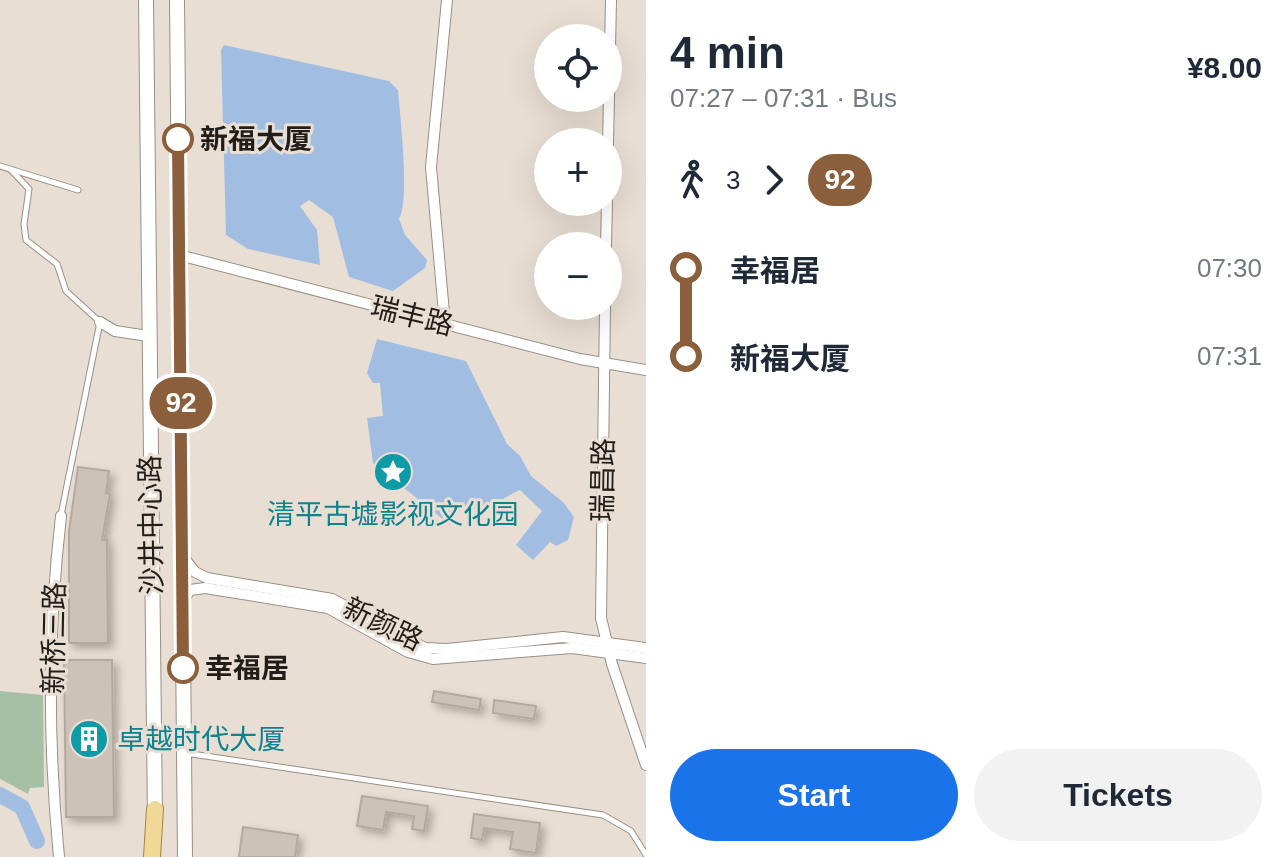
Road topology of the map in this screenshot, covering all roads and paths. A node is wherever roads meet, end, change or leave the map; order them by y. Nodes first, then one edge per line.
1 (146, 0) edge
2 (177, 0) edge
3 (447, 0) edge
4 (611, 0) edge
5 (608, 128) edge
6 (0, 166) edge
7 (11, 170) junction
8 (78, 190) dead end
9 (179, 255) junction
10 (605, 320) edge
11 (100, 322) junction
12 (445, 324) junction
13 (148, 336) junction
14 (604, 364) junction
15 (646, 370) edge
16 (61, 516) joint
17 (182, 551) junction
18 (183, 600) junction
19 (608, 647) junction
20 (646, 648) edge
21 (646, 658) edge
22 (184, 753) junction
23 (646, 765) edge
24 (155, 809) joint
25 (646, 855) edge
26 (59, 857) edge
27 (154, 857) edge
28 (185, 857) edge

1 - 13 street, 沙井中心路
2 - 9 street, 沙井中心路
3 - 12 street
4 - 5 street
6 - 7 lane
7 - 8 lane
7 - 11 lane
9 - 12 street, 瑞丰路
9 - 17 street, 沙井中心路
10 - 14 street, 瑞昌路
11 - 13 street
11 - 16 lane
12 - 14 street, 瑞丰路
13 - 24 street, 沙井中心路
14 - 15 street, 瑞丰路
14 - 19 street, 瑞昌路
16 - 26 street, 新桥三路
17 - 18 street, 沙井中心路
17 - 19 street, 新颜路
18 - 19 street, 新颜路
18 - 22 street, 沙井中心路
19 - 20 street, 新颜路
19 - 21 street, 新颜路
19 - 23 street, 瑞昌路
22 - 25 lane
22 - 28 street, 沙井中心路
24 - 27 main road

